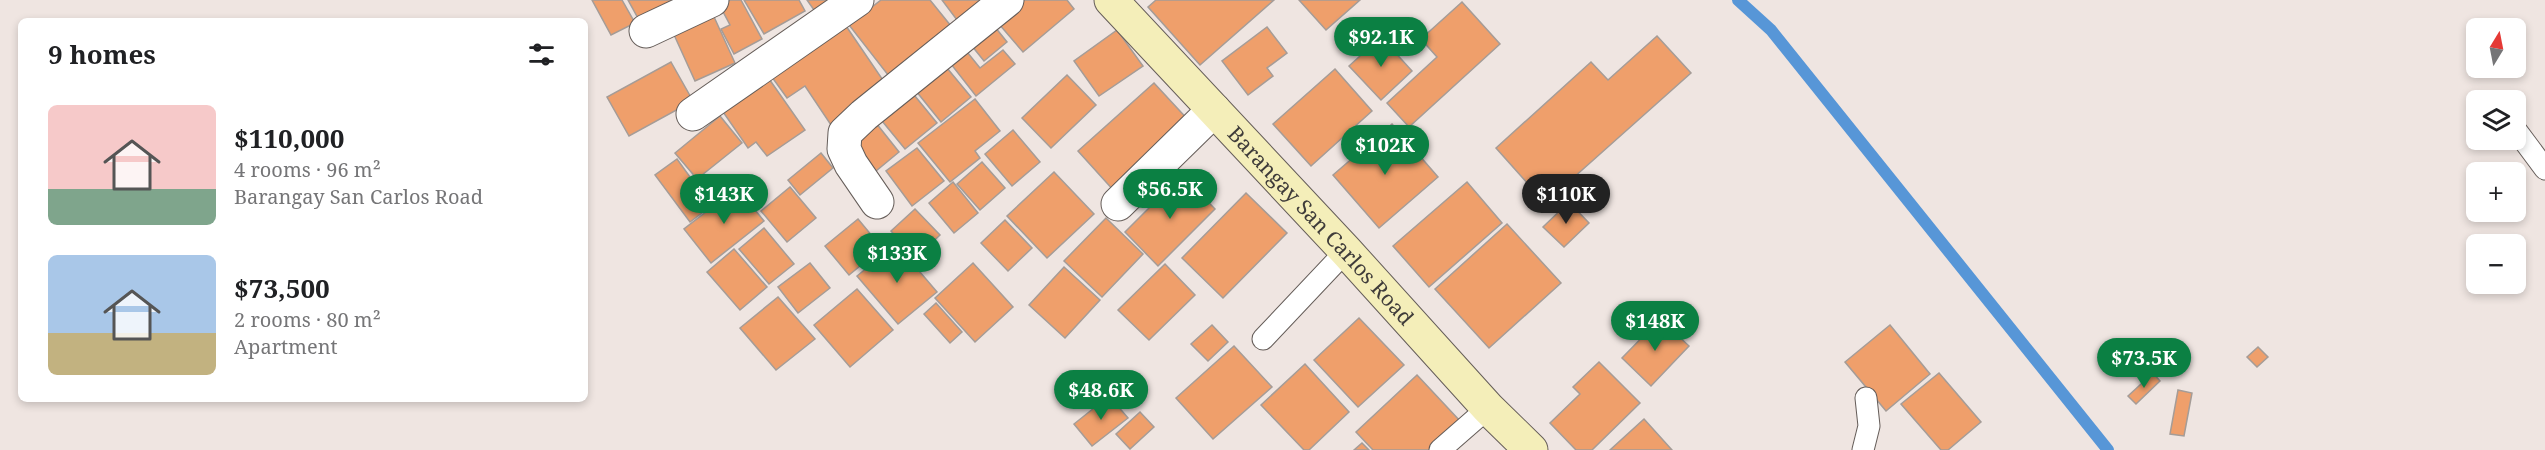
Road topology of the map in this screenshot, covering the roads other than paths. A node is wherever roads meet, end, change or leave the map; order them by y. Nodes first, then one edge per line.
1 (712, 0) edge
2 (857, 0) edge
3 (1007, 0) edge
4 (1111, 0) edge
5 (646, 31) dead end
6 (1214, 111) junction
7 (693, 114) dead end
8 (2526, 143) edge
9 (2545, 169) edge
10 (877, 202) dead end
11 (1118, 204) dead end
12 (1346, 251) junction
13 (1263, 339) dead end
14 (1866, 398) dead end
15 (1488, 408) junction
16 (1440, 450) edge
17 (1530, 450) edge
18 (1863, 450) edge

1 - 5 street
2 - 7 street
3 - 10 street
4 - 6 street, Barangay San Carlos Road
6 - 11 street
6 - 12 street, Barangay San Carlos Road
8 - 9 lane
12 - 13 lane
12 - 15 street, Barangay San Carlos Road
14 - 18 lane
15 - 16 lane
15 - 17 street, Barangay San Carlos Road

